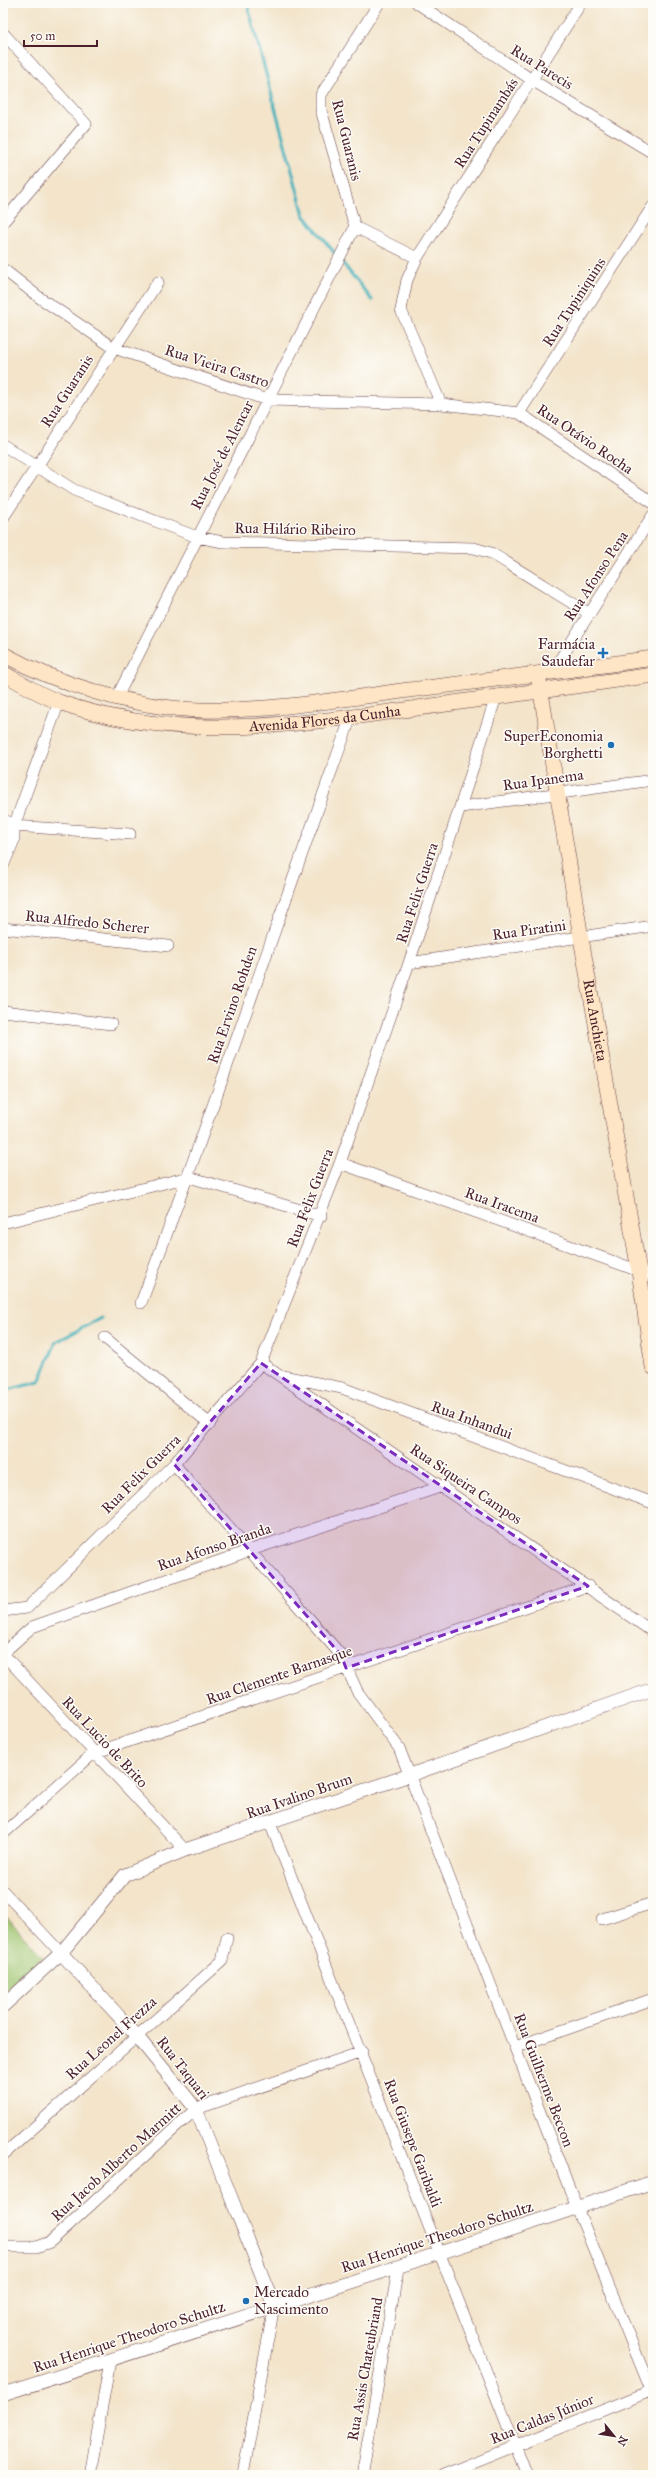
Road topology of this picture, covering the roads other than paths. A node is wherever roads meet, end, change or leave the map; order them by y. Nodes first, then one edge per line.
1 (379, 3) edge
2 (417, 3) edge
3 (581, 3) edge
4 (3, 33) edge
5 (532, 80) junction
6 (653, 153) edge
7 (653, 206) edge
8 (3, 222) edge
9 (355, 227) junction
10 (417, 258) junction
11 (3, 269) edge
12 (158, 282) dead end
13 (114, 348) junction
14 (267, 400) junction
15 (441, 404) junction
16 (519, 413) junction
17 (3, 445) edge
18 (35, 467) junction
19 (653, 503) edge
20 (653, 515) edge
21 (3, 518) edge
22 (197, 537) junction
23 (590, 614) junction
24 (3, 654) edge
25 (653, 658) edge
26 (3, 673) edge
27 (545, 673) junction
28 (653, 675) edge
29 (540, 691) junction
30 (100, 693) junction
31 (117, 697) junction
32 (496, 697) junction
33 (59, 702) junction
34 (89, 710) junction
35 (351, 717) junction
36 (653, 780) edge
37 (557, 794) junction
38 (461, 806) junction
39 (3, 819) edge
40 (14, 826) junction
41 (130, 834) dead end
42 (3, 839) edge
43 (3, 866) edge
44 (653, 926) edge
45 (3, 928) edge
46 (580, 938) junction
47 (168, 946) dead end
48 (409, 963) junction
49 (3, 1011) edge
50 (111, 1024) dead end
51 (340, 1163) junction
52 (189, 1177) junction
53 (320, 1216) junction
54 (3, 1224) edge
55 (646, 1273) edge
56 (141, 1303) dead end
57 (105, 1338) dead end
58 (261, 1363) junction
59 (653, 1367) edge
60 (278, 1375) junction
61 (210, 1424) junction
62 (174, 1464) junction
63 (443, 1486) junction
64 (653, 1503) edge
65 (248, 1551) junction
66 (588, 1586) junction
67 (3, 1611) edge
68 (653, 1632) edge
69 (3, 1653) edge
70 (346, 1668) junction
71 (653, 1689) edge
72 (94, 1753) junction
73 (410, 1775) junction
74 (270, 1823) junction
75 (3, 1834) edge
76 (185, 1850) junction
77 (3, 1891) edge
78 (653, 1903) edge
79 (602, 1919) dead end
80 (227, 1938) dead end
81 (62, 1952) junction
82 (653, 1999) edge
83 (3, 2006) edge
84 (136, 2035) junction
85 (515, 2047) junction
86 (362, 2052) junction
87 (196, 2109) junction
88 (3, 2155) edge
89 (653, 2182) edge
90 (577, 2208) junction
91 (3, 2247) edge
92 (439, 2254) junction
93 (398, 2268) junction
94 (274, 2306) junction
95 (110, 2361) junction
96 (652, 2392) edge
97 (3, 2394) edge
98 (516, 2446) junction
99 (90, 2475) edge
100 (243, 2475) edge
101 (362, 2475) edge
102 (443, 2475) edge
103 (527, 2475) edge

1 - 9 street, Rua Guaranis
2 - 5 street, Rua Parecis
3 - 5 street, Rua Tupinambás
4 - 8 street
5 - 6 street, Rua Parecis
5 - 10 street, Rua Tupinambás
7 - 16 street, Rua Tupiniquins
9 - 10 street
9 - 14 street, Rua José de Alencar
10 - 15 street, Rua Tupinambás
11 - 13 street, Rua Vieira Castro
12 - 13 street, Rua Guaranis
13 - 14 street, Rua Vieira Castro
13 - 18 street, Rua Guaranis
14 - 15 street, Rua Vieira Castro
14 - 22 street, Rua José de Alencar
15 - 16 street, Rua Vieira Castro
16 - 19 street, Rua Otávio Rocha
17 - 18 street, Rua Hilário Ribeiro
18 - 21 street, Rua Guaranis
18 - 22 street, Rua Hilário Ribeiro
20 - 23 street, Rua Afonso Pena
22 - 23 street, Rua Hilário Ribeiro
22 - 31 street, Rua José de Alencar
23 - 27 street, Rua Afonso Pena
24 - 30 main road, Avenida Flores da Cunha
25 - 27 main road, Avenida Flores da Cunha
26 - 33 main road, Avenida Flores da Cunha
27 - 29 main road, Rua Anchieta
27 - 31 main road, Avenida Flores da Cunha
28 - 29 main road, Avenida Flores da Cunha
29 - 32 main road, Avenida Flores da Cunha
29 - 37 main road, Rua Anchieta
30 - 31 main road, Avenida Flores da Cunha
30 - 33 main road
31 - 34 main road
32 - 35 main road, Avenida Flores da Cunha
32 - 38 street, Rua Felix Guerra
33 - 34 main road, Avenida Flores da Cunha
33 - 40 street
34 - 35 main road, Avenida Flores da Cunha
35 - 52 street, Rua Ervino Rohden
36 - 37 street, Rua Ipanema
37 - 38 street, Rua Ipanema
37 - 46 main road, Rua Anchieta
38 - 48 street, Rua Felix Guerra
39 - 40 street
40 - 41 street
40 - 42 street
40 - 43 street
44 - 46 street, Rua Piratini
45 - 47 street, Rua Alfredo Scherer
46 - 48 street, Rua Piratini
46 - 55 main road, Rua Anchieta
48 - 51 street, Rua Felix Guerra
49 - 50 street
51 - 53 street, Rua Felix Guerra
51 - 55 street, Rua Iracema
52 - 53 street
52 - 54 street
52 - 56 street, Rua Ervino Rohden
53 - 58 street, Rua Felix Guerra
55 - 59 main road, Rua Anchieta
57 - 61 street
58 - 60 street, Rua Siqueira Campos
58 - 61 street, Rua Felix Guerra
60 - 63 street, Rua Siqueira Campos
60 - 64 street, Rua Inhandui
61 - 62 street, Rua Felix Guerra
62 - 65 street, Rua Guilherme Beccon
62 - 67 street, Rua Felix Guerra
63 - 65 street, Rua Afonso Branda
63 - 66 street, Rua Siqueira Campos
65 - 69 street, Rua Afonso Branda
65 - 70 street, Rua Guilherme Beccon
66 - 68 street, Rua Siqueira Campos
66 - 70 street, Rua Clemente Barnasque
69 - 72 street, Rua Lucio de Brito
70 - 72 street, Rua Clemente Barnasque
70 - 73 street, Rua Guilherme Beccon
71 - 73 street, Rua Ivalino Brum
72 - 75 street, Rua Clemente Barnasque
72 - 76 street, Rua Lucio de Brito
73 - 74 street, Rua Ivalino Brum
73 - 85 street, Rua Guilherme Beccon
74 - 76 street, Rua Ivalino Brum
74 - 86 street, Rua Giusepe Garibaldi
76 - 81 street, Rua Ivalino Brum
77 - 81 street, Rua Taquari
78 - 79 street
80 - 84 street, Rua Leonel Frezza
81 - 83 street, Rua Ivalino Brum
81 - 84 street, Rua Taquari
82 - 85 street
84 - 87 street, Rua Taquari
84 - 88 street, Rua Leonel Frezza
85 - 90 street, Rua Guilherme Beccon
86 - 87 street, Rua Jacob Alberto Marmitt
86 - 92 street, Rua Giusepe Garibaldi
87 - 91 street, Rua Jacob Alberto Marmitt
87 - 94 street, Rua Taquari
89 - 90 street, Rua Henrique Theodoro Schultz
90 - 92 street, Rua Henrique Theodoro Schultz
90 - 96 street, Rua Guilherme Beccon
92 - 93 street, Rua Henrique Theodoro Schultz
92 - 98 street, Rua Giusepe Garibaldi
93 - 94 street, Rua Henrique Theodoro Schultz
93 - 101 street, Rua Assis Chateubriand
94 - 95 street, Rua Henrique Theodoro Schultz
94 - 100 street
95 - 97 street, Rua Henrique Theodoro Schultz
95 - 99 street
96 - 98 street, Rua Caldas Júnior
98 - 102 street, Rua Caldas Júnior
98 - 103 street, Rua Giusepe Garibaldi

